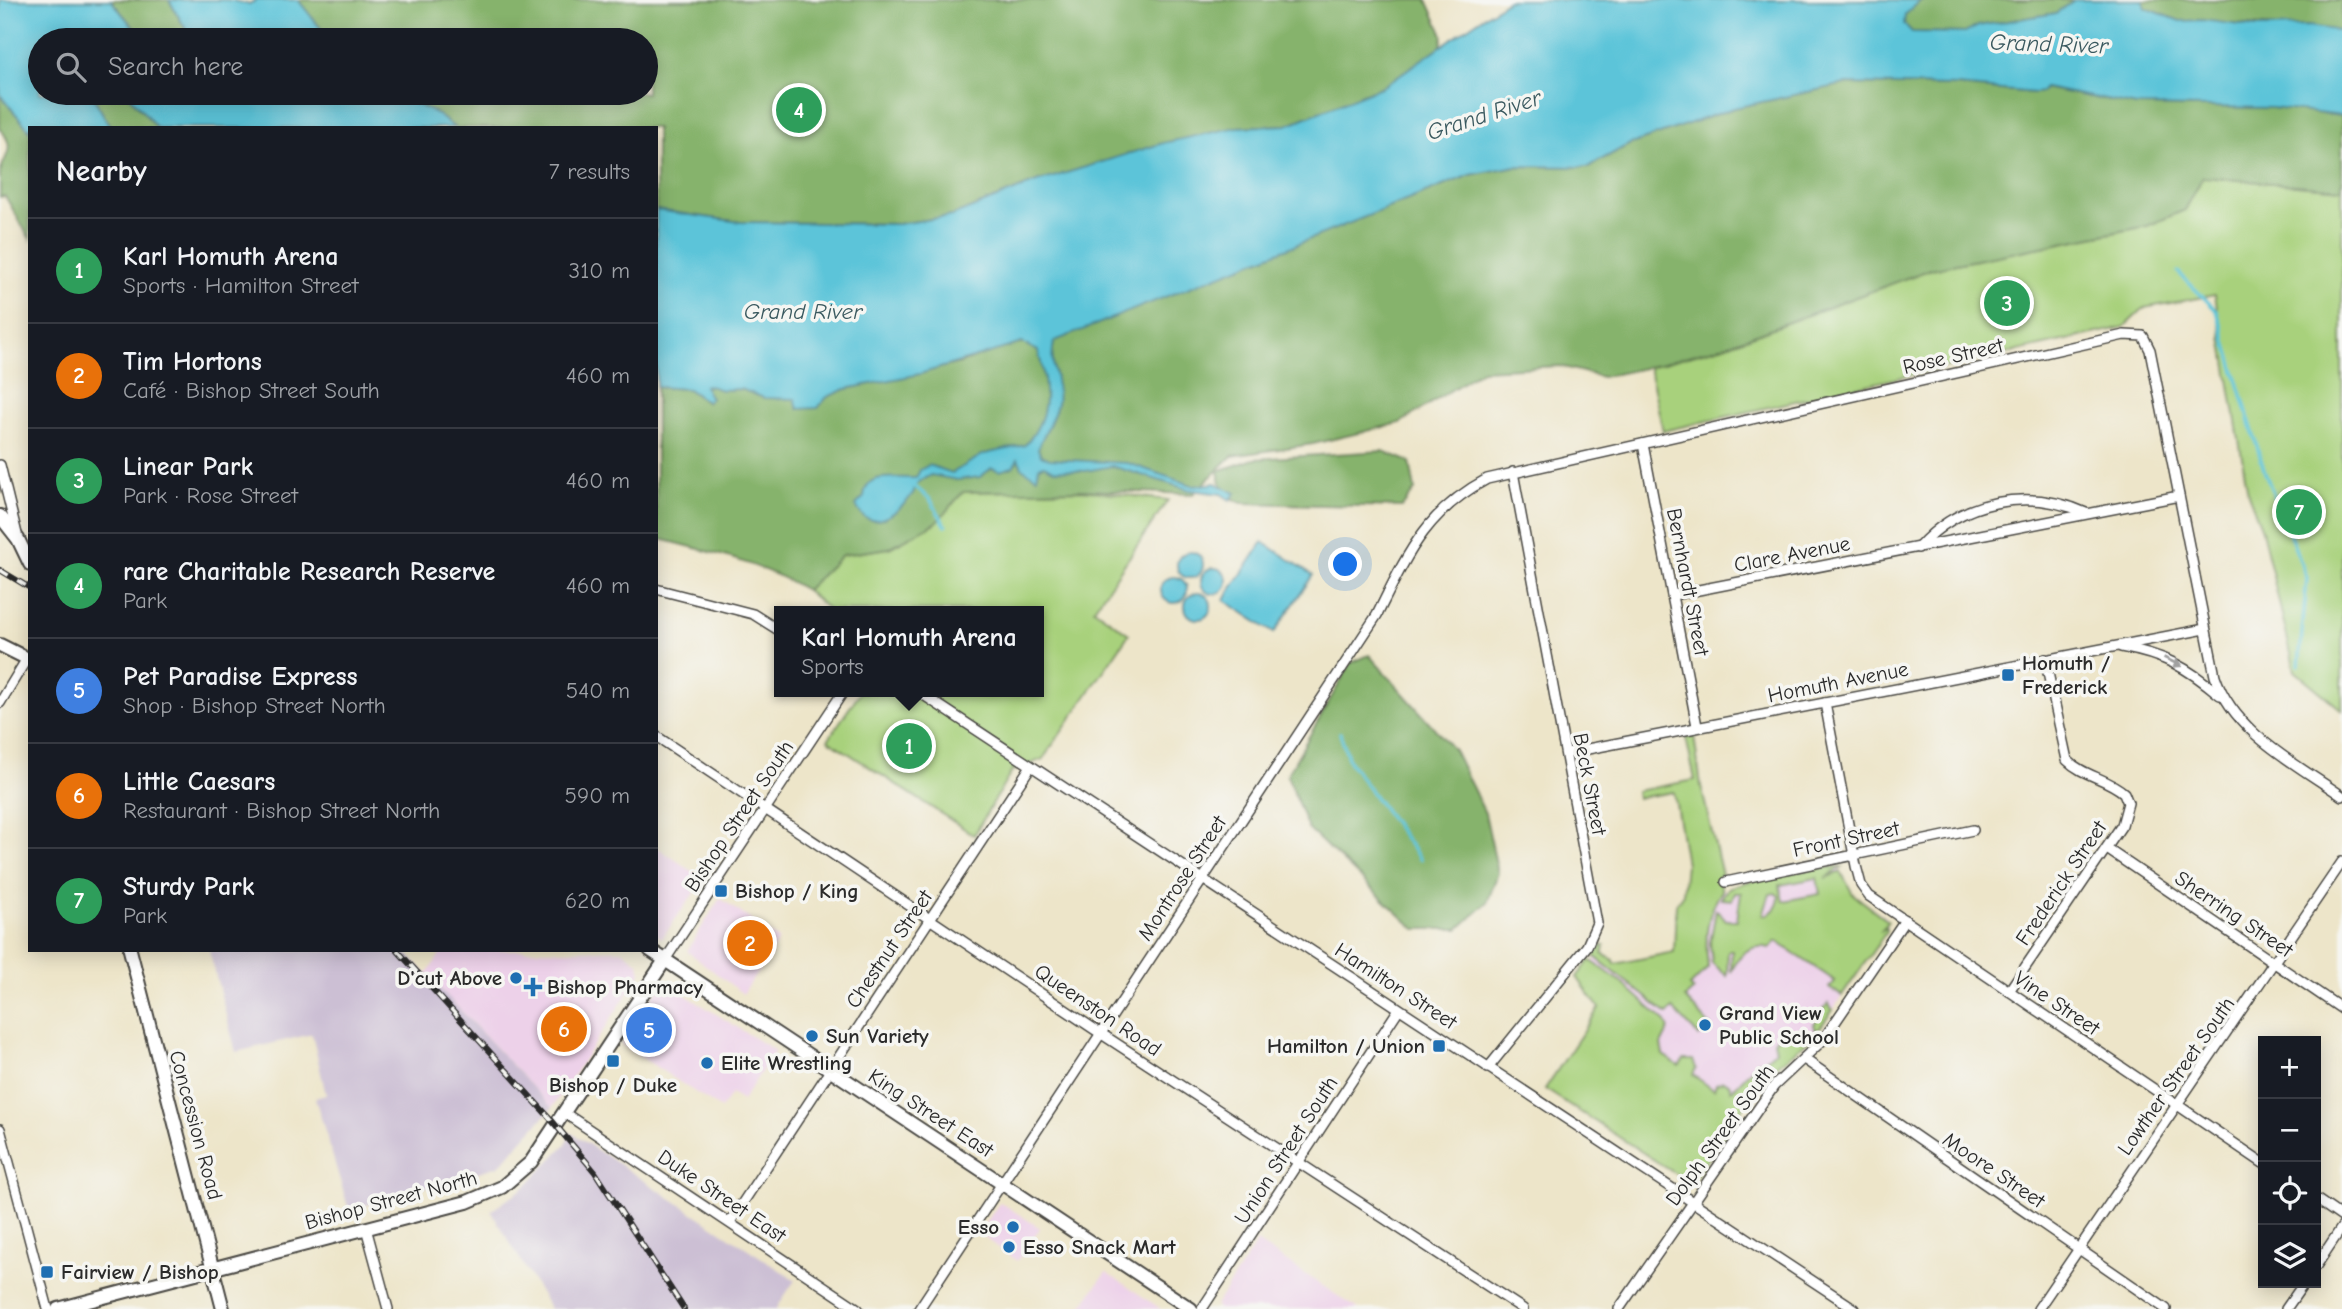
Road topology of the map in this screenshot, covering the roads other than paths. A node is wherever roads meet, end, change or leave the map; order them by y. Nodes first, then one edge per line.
1 (1643, 444) junction
2 (0, 465) edge
3 (1513, 472) junction
4 (1, 477) edge
5 (2179, 496) junction
6 (2088, 514) junction
7 (0, 516) edge
8 (0, 532) edge
9 (24, 542) edge
10 (1918, 548) junction
11 (658, 590) edge
12 (1389, 591) joint
13 (1673, 595) junction
14 (774, 628) edge
15 (2205, 629) junction
16 (0, 645) edge
17 (2116, 647) junction
18 (2045, 659) junction
19 (28, 660) edge
20 (840, 697) edge
21 (927, 697) edge
22 (2222, 697) junction
23 (1825, 703) junction
24 (0, 704) edge
25 (1697, 726) junction
26 (658, 737) edge
27 (1567, 753) junction
28 (1031, 766) junction
29 (2342, 796) edge
30 (765, 809) junction
31 (1973, 830) dead end
32 (2107, 849) junction
33 (1854, 855) junction
34 (2342, 862) edge
35 (1202, 880) junction
36 (1726, 882) dead end
37 (930, 920) junction
38 (1905, 920) junction
39 (131, 952) edge
40 (653, 952) edge
41 (664, 960) junction
42 (2275, 963) junction
43 (2009, 991) junction
44 (1399, 1009) junction
45 (2342, 1009) edge
46 (1100, 1034) junction
47 (1804, 1059) junction
48 (1488, 1068) junction
49 (830, 1070) junction
50 (2178, 1106) junction
51 (566, 1114) junction
52 (0, 1129) edge
53 (1298, 1162) junction
54 (2262, 1162) edge
55 (10, 1170) junction
56 (0, 1173) edge
57 (1003, 1183) junction
58 (1695, 1201) junction
59 (2321, 1202) edge
60 (2342, 1217) edge
61 (730, 1222) junction
62 (2342, 1227) edge
63 (366, 1228) junction
64 (2078, 1248) junction
65 (2321, 1258) edge
66 (212, 1268) junction
67 (2301, 1288) edge
68 (48, 1309) edge
69 (58, 1309) edge
70 (223, 1309) edge
71 (387, 1309) edge
72 (858, 1309) edge
73 (919, 1309) edge
74 (1191, 1309) edge
75 (1202, 1309) edge
76 (1523, 1309) edge
77 (1619, 1309) edge
78 (1855, 1309) edge
79 (2038, 1309) edge
80 (2166, 1309) edge
81 (2286, 1309) edge

1 - 3 street, Rose Street
1 - 5 street, Rose Street
1 - 13 street, Bernhardt Street
2 - 4 street
3 - 12 street, Rose Street
3 - 27 street, Beck Street
4 - 9 street
5 - 6 street, Clare Avenue
5 - 15 street, Rose Street
6 - 10 street, Clare Avenue
6 - 10 street
7 - 9 main road
8 - 9 main road
10 - 13 street, Clare Avenue
11 - 14 street
12 - 35 street, Montrose Street
13 - 25 street, Bernhardt Street
15 - 17 street, Homuth Avenue
15 - 22 street, Rose Street
16 - 19 main road
17 - 18 street, Homuth Avenue
17 -> 22 street, Homuth Avenue
18 - 23 street, Homuth Avenue
18 - 32 street, Frederick Street
19 - 24 street
20 - 30 street, Bishop Street South
21 - 28 street, Hamilton Street
22 - 29 street, Rose Street
23 - 25 street, Homuth Avenue
23 - 33 street, Vine Street
25 - 27 street, Homuth Avenue
26 - 30 street, Queenston Road
27 - 48 street, Beck Street
28 - 35 street, Hamilton Street
28 - 37 street, Chestnut Street
30 - 37 street, Queenston Road
30 - 41 street, Bishop Street South
31 - 33 street, Front Street
32 - 42 street, Sherring Street
32 - 43 street, Frederick Street
33 - 36 street, Front Street
33 - 38 street, Vine Street
34 - 42 street, Lowther Street South
35 - 44 street, Hamilton Street
35 - 46 street, Montrose Street
37 - 46 street, Queenston Road
37 - 49 street, Chestnut Street
38 - 43 street, Vine Street
38 - 47 street, Dolph Street South
39 - 66 main road, Concession Road
40 - 41 main road, King Street East
41 - 49 main road, King Street East
41 - 51 main road, Bishop Street North
42 - 45 street, Sherring Street
42 - 50 street, Lowther Street South
43 - 50 street, Vine Street
44 - 48 street, Hamilton Street
44 - 53 street, Union Street South
46 - 53 street, Queenston Road
46 - 57 street, Montrose Street
47 - 58 street, Dolph Street South
47 - 64 street, Moore Street
48 - 58 street, Hamilton Street
49 - 57 main road, King Street East
49 - 61 street, Chestnut Street
50 - 54 street, Vine Street
50 - 64 street, Lowther Street South
51 - 61 street, Duke Street East
51 - 63 main road, Bishop Street North
52 - 55 street
53 - 75 street, Union Street South
53 - 76 street, Queenston Road
55 - 56 street
55 - 68 street
57 - 73 street, Montrose Street
57 - 74 main road, King Street East
58 - 77 street, Dolph Street South
58 - 78 street, Hamilton Street
59 - 60 street
61 - 72 street, Duke Street East
62 - 65 street
63 - 66 main road, Bishop Street North
63 - 71 street
64 - 79 street, Lowther Street South
64 - 80 street, Moore Street
66 - 69 main road, Bishop Street North
66 - 70 main road, Concession Road
67 - 81 street

